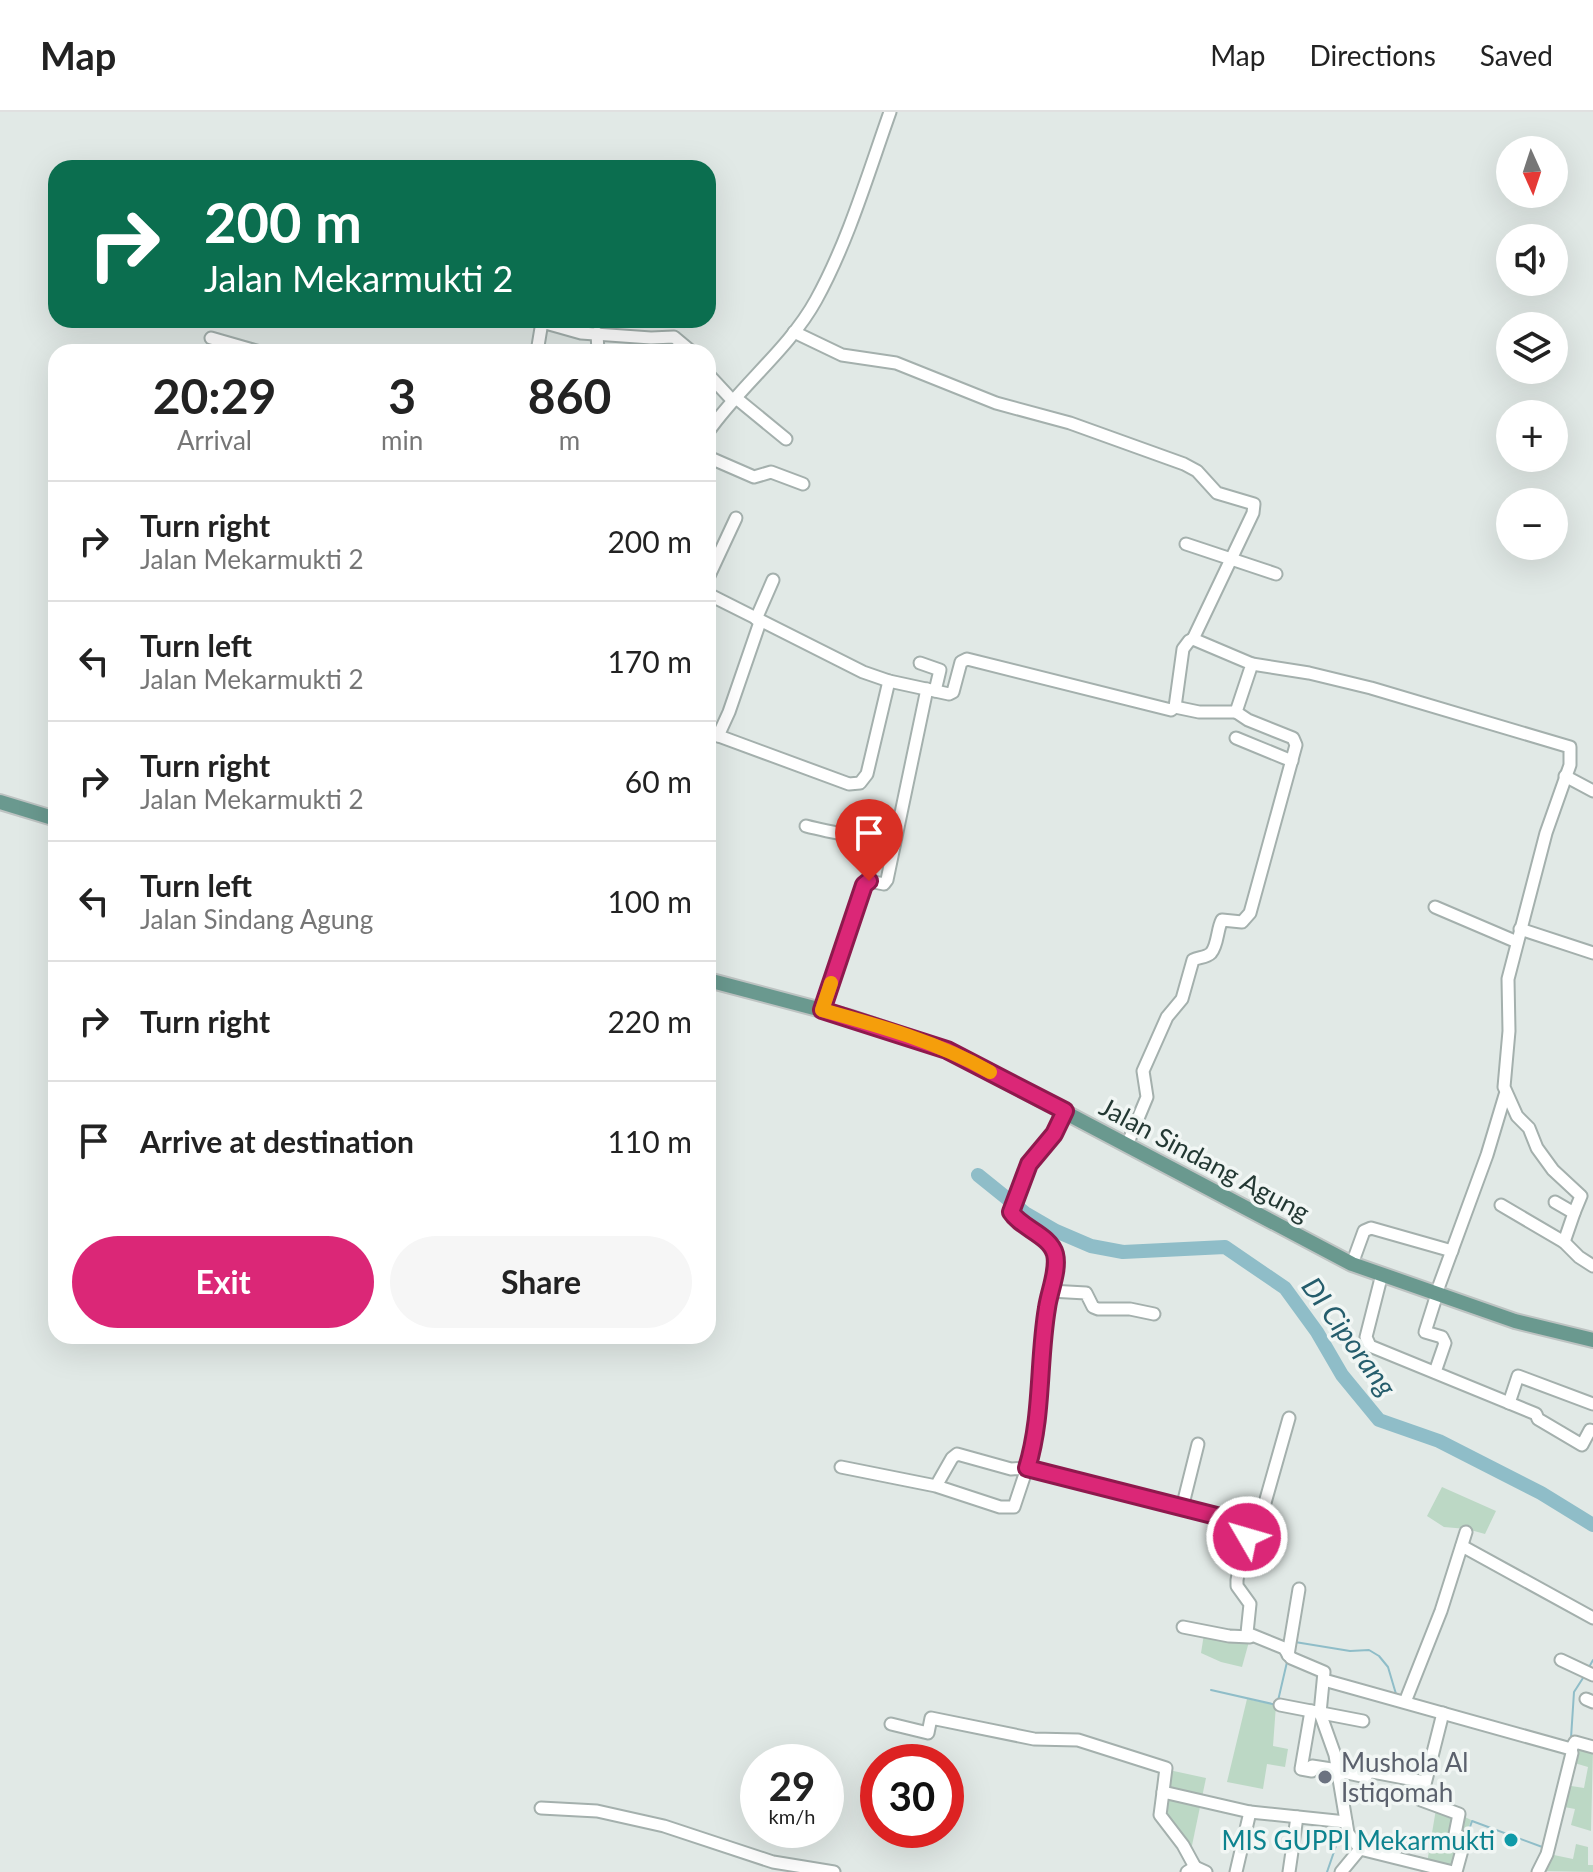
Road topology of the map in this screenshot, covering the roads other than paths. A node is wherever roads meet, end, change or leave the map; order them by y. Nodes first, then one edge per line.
1 (890, 112) edge
2 (562, 328) edge
3 (794, 332) junction
4 (597, 333) junction
5 (211, 338) dead end
6 (232, 344) edge
7 (598, 344) edge
8 (682, 344) edge
9 (716, 381) edge
10 (735, 399) junction
11 (716, 422) edge
12 (786, 439) dead end
13 (716, 460) edge
14 (803, 484) dead end
15 (736, 518) dead end
16 (1186, 544) dead end
17 (1232, 560) junction
18 (716, 561) edge
19 (1276, 574) dead end
20 (773, 580) dead end
21 (716, 598) edge
22 (758, 620) junction
23 (1193, 639) junction
24 (920, 663) dead end
25 (1252, 664) junction
26 (889, 681) junction
27 (931, 690) junction
28 (1175, 707) junction
29 (1236, 712) junction
30 (716, 730) edge
31 (716, 735) edge
32 (1236, 738) dead end
33 (1292, 761) junction
34 (1565, 776) junction
35 (1592, 787) edge
36 (0, 802) edge
37 (48, 817) edge
38 (806, 826) dead end
39 (894, 844) junction
40 (1435, 907) dead end
41 (1520, 929) junction
42 (1517, 942) junction
43 (1593, 953) edge
44 (716, 982) edge
45 (822, 1010) junction
46 (1505, 1095) junction
47 (1065, 1111) junction
48 (1127, 1145) junction
49 (1555, 1202) dead end
50 (1501, 1205) dead end
51 (1574, 1213) junction
52 (1564, 1242) junction
53 (1452, 1251) junction
54 (1352, 1264) junction
55 (1593, 1266) edge
56 (1382, 1274) junction
57 (1050, 1291) junction
58 (1436, 1294) junction
59 (1154, 1314) dead end
60 (1593, 1340) edge
61 (1435, 1372) junction
62 (1509, 1403) junction
63 (1593, 1404) edge
64 (1289, 1418) dead end
65 (1593, 1431) edge
66 (1198, 1444) dead end
67 (841, 1467) dead end
68 (1027, 1468) junction
69 (936, 1486) junction
70 (1182, 1508) junction
71 (1248, 1524) junction
72 (1466, 1532) dead end
73 (1462, 1546) junction
74 (1299, 1589) dead end
75 (1593, 1618) edge
76 (1183, 1627) dead end
77 (1250, 1637) junction
78 (1288, 1655) junction
79 (1561, 1660) dead end
80 (1593, 1675) edge
81 (1324, 1680) junction
82 (1405, 1702) junction
83 (1280, 1705) dead end
84 (1315, 1712) junction
85 (1443, 1713) junction
86 (1363, 1721) dead end
87 (891, 1724) dead end
88 (1593, 1747) edge
89 (1571, 1749) junction
90 (1338, 1771) junction
91 (1425, 1782) junction
92 (1163, 1792) junction
93 (541, 1808) dead end
94 (1250, 1812) junction
95 (1297, 1817) junction
96 (1346, 1822) junction
97 (1360, 1849) junction
98 (1406, 1859) junction
99 (1196, 1870) edge
100 (834, 1872) edge
101 (1236, 1872) edge
102 (1289, 1872) edge
103 (1341, 1872) edge
104 (1401, 1872) edge
105 (1455, 1872) edge
106 (1538, 1872) edge

1 - 3 street
2 - 4 street
3 - 10 street
3 - 17 street
4 - 7 street
4 - 8 street
5 - 6 street
9 - 10 street
10 - 11 street
10 - 12 street
13 - 14 street
15 - 18 street
16 - 17 street
17 - 19 street
17 - 23 street
20 - 22 street
21 - 22 street
22 - 26 street
22 - 30 street
23 - 25 street
23 - 28 street
24 - 27 street
25 - 29 street
25 - 34 street
26 - 27 street
26 - 31 street
27 - 28 street
27 - 39 street
28 - 29 street
29 - 33 street
32 - 33 street
33 - 48 street
34 - 35 street
34 - 41 street
36 - 37 main road
38 - 39 street
39 - 45 street
40 - 42 street
41 - 42 street
41 - 43 street
42 - 46 street
44 - 45 main road, Jalan Sindang Agung
45 - 47 main road, Jalan Sindang Agung
46 - 51 street
46 - 53 street
47 - 48 main road, Jalan Sindang Agung
47 - 57 street
48 - 54 main road, Jalan Sindang Agung
49 - 51 street
50 - 52 street
51 - 52 street
52 - 55 street
53 - 54 street
53 - 58 street
54 - 56 main road, Jalan Sindang Agung
56 - 58 main road, Jalan Sindang Agung
56 - 61 street
57 - 59 street
57 - 68 street
58 - 60 main road, Jalan Sindang Agung
58 - 61 street
61 - 62 street
62 - 63 street
62 - 65 street
64 - 71 street
66 - 70 street
67 - 69 street
68 - 69 street
68 - 69 street
68 - 70 street
70 - 71 street
71 - 77 street
72 - 73 street
73 - 75 street
73 - 82 street
74 - 78 street
76 - 77 street
77 - 78 street
78 - 81 street
79 - 80 street
81 - 82 street
81 - 84 street
82 - 85 street
83 - 84 street
84 - 86 street
84 - 90 street
84 - 90 street
85 - 89 street
85 - 91 street
87 - 92 street
88 - 89 street
89 - 106 street
90 - 91 street
90 - 96 street
91 - 105 street
92 - 94 street
92 - 99 street
93 - 100 street
94 - 95 street
94 - 101 street
95 - 96 street
95 - 102 street
96 - 97 street
97 - 98 street
97 - 103 street
98 - 104 street
98 - 105 street

